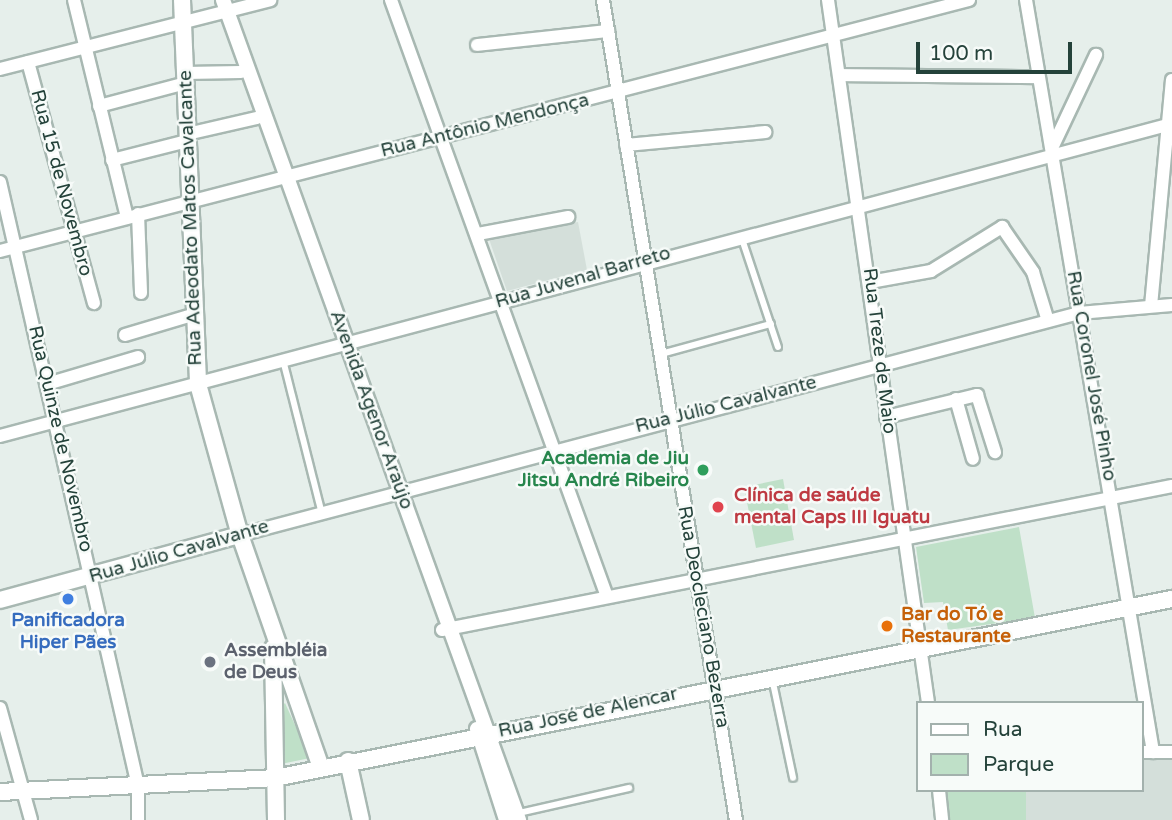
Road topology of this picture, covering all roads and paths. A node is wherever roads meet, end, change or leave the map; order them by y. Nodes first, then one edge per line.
1 (74, 0) edge
2 (182, 0) edge
3 (271, 0) edge
4 (391, 0) edge
5 (603, 0) edge
6 (828, 0) edge
7 (969, 0) edge
8 (1026, 0) edge
9 (221, 6) edge
10 (183, 23) junction
11 (608, 31) junction
12 (833, 36) junction
13 (477, 45) dead end
14 (86, 47) junction
15 (1096, 55) dead end
16 (29, 62) junction
17 (0, 69) edge
18 (241, 72) junction
19 (839, 75) junction
20 (1038, 77) junction
21 (185, 78) junction
22 (1172, 80) edge
23 (619, 92) junction
24 (99, 106) junction
25 (257, 118) junction
26 (1167, 125) junction
27 (765, 132) dead end
28 (441, 136) junction
29 (187, 138) junction
30 (626, 145) junction
31 (1054, 149) junction
32 (112, 160) junction
33 (284, 178) junction
34 (0, 182) edge
35 (190, 202) junction
36 (859, 206) junction
37 (132, 216) junction
38 (568, 217) dead end
39 (75, 231) junction
40 (478, 233) junction
41 (741, 236) junction
42 (16, 246) junction
43 (0, 251) edge
44 (646, 260) junction
45 (870, 282) junction
46 (141, 293) dead end
47 (501, 301) junction
48 (94, 303) dead end
49 (1172, 305) edge
50 (1151, 306) junction
51 (1079, 313) junction
52 (192, 315) junction
53 (1048, 321) junction
54 (771, 324) junction
55 (125, 335) dead end
56 (344, 344) junction
57 (778, 347) dead end
58 (660, 354) junction
59 (138, 357) dead end
60 (283, 360) junction
61 (880, 366) junction
62 (47, 384) junction
63 (198, 384) junction
64 (956, 398) junction
65 (887, 417) junction
66 (670, 418) junction
67 (57, 421) junction
68 (0, 436) edge
69 (556, 450) junction
70 (995, 452) dead end
71 (973, 459) dead end
72 (1172, 486) edge
73 (397, 495) junction
74 (1112, 498) junction
75 (322, 514) junction
76 (240, 535) junction
77 (903, 537) junction
78 (92, 577) junction
79 (696, 577) junction
80 (606, 594) junction
81 (1172, 599) edge
82 (0, 600) edge
83 (1129, 608) junction
84 (446, 629) junction
85 (272, 635) junction
86 (920, 648) junction
87 (772, 676) junction
88 (715, 686) junction
89 (928, 701) edge
90 (1141, 701) edge
91 (0, 708) edge
92 (1144, 728) edge
93 (484, 735) junction
94 (1147, 752) edge
95 (1172, 752) edge
96 (348, 761) junction
97 (321, 767) junction
98 (275, 778) junction
99 (793, 778) dead end
100 (138, 786) junction
101 (629, 788) dead end
102 (0, 792) edge
103 (24, 792) junction
104 (939, 792) edge
105 (514, 818) edge
106 (31, 820) edge
107 (138, 820) edge
108 (276, 820) edge
109 (361, 820) edge
110 (736, 820) edge
111 (942, 820) edge

1 - 14 street
2 - 10 main road, Rua Adeodato Matos Cavalcante
3 - 9 street
4 - 28 street
5 - 11 street, Rua Deocleciano Bezerra
6 - 12 street, Rua Treze de Maio
7 - 12 street, Rua Antônio Mendonça
8 - 20 street, Rua Coronel José Pinho
9 - 10 street
9 - 18 street, Avenida Agenor Araújo
9 - 33 street, Avenida Agenor Araújo
10 - 14 street
10 - 21 main road, Rua Adeodato Matos Cavalcante
11 - 13 street
11 - 23 street, Rua Deocleciano Bezerra
12 - 19 street, Rua Treze de Maio
12 - 23 street, Rua Antônio Mendonça
14 - 16 street
14 - 24 street
15 - 31 street
16 - 17 street
16 - 39 street, Rua 15 de Novembro
18 - 21 street
18 - 25 street, Avenida Agenor Araújo
19 - 20 street
19 - 36 street, Rua Treze de Maio
20 - 31 street, Rua Coronel José Pinho
21 - 24 street
21 - 29 main road, Rua Adeodato Matos Cavalcante
22 - 26 street
23 - 28 street, Rua Antônio Mendonça
23 - 30 street, Rua Deocleciano Bezerra
24 - 32 street
25 - 29 street
25 - 33 street, Avenida Agenor Araújo
26 - 31 street, Rua Juvenal Barreto
26 - 50 street
27 - 30 street
28 - 33 street, Rua Antônio Mendonça
28 - 40 street
29 - 32 street
29 - 35 main road, Rua Adeodato Matos Cavalcante
30 - 44 street, Rua Deocleciano Bezerra
31 - 36 street, Rua Juvenal Barreto
31 - 51 street, Rua Coronel José Pinho
32 - 37 street
33 - 35 street, Rua Antônio Mendonça
33 - 56 street, Avenida Agenor Araújo
34 - 42 street, Rua Quinze de Novembro
35 - 37 street, Rua Antônio Mendonça
35 - 52 main road, Rua Adeodato Matos Cavalcante
36 - 41 street, Rua Juvenal Barreto
36 - 45 street, Rua Treze de Maio
37 - 39 street, Rua Antônio Mendonça
37 - 46 street
38 - 40 street
39 - 42 street, Rua Antônio Mendonça
39 - 48 street, Rua 15 de Novembro
40 - 47 street
41 - 44 street, Rua Juvenal Barreto
41 - 54 lane
42 - 43 street, Rua Antônio Mendonça
42 - 62 street, Rua Quinze de Novembro
44 - 47 street, Rua Juvenal Barreto
44 - 58 street, Rua Deocleciano Bezerra
45 - 53 street
45 - 61 street, Rua Treze de Maio
47 - 56 street, Rua Juvenal Barreto
47 - 69 street
49 - 50 street, Rua Júlio Cavalvante
50 - 51 street, Rua Júlio Cavalvante
51 - 53 street, Rua Júlio Cavalvante
51 - 74 street, Rua Coronel José Pinho
52 - 55 street
52 - 63 main road, Rua Adeodato Matos Cavalcante
53 - 61 street, Rua Júlio Cavalvante
54 - 57 lane
54 - 58 lane
56 - 60 street, Rua Juvenal Barreto
56 - 73 street, Avenida Agenor Araújo
58 - 66 street, Rua Deocleciano Bezerra
59 - 62 street
60 - 63 street, Rua Juvenal Barreto
60 - 75 lane
61 - 65 street, Rua Treze de Maio
61 - 66 street, Rua Júlio Cavalvante
62 - 67 street, Rua Quinze de Novembro
63 - 67 street, Rua Juvenal Barreto
63 - 76 main road, Rua Adeodato Matos Cavalcante
64 - 65 street
64 - 70 street
64 - 71 street
65 - 77 street, Rua Treze de Maio
66 - 69 street, Rua Júlio Cavalvante
66 - 79 street, Rua Deocleciano Bezerra
67 - 68 street, Rua Juvenal Barreto
67 - 78 street, Rua Quinze de Novembro
69 - 73 street, Rua Júlio Cavalvante
69 - 80 street
72 - 74 street
73 - 75 street, Rua Júlio Cavalvante
73 - 84 street, Avenida Agenor Araújo
74 - 77 street
74 - 83 street, Rua Coronel José Pinho
75 - 76 street, Rua Júlio Cavalvante
76 - 78 main road, Rua Júlio Cavalvante
76 - 85 main road, Rua Adeodato Matos Cavalcante
77 - 79 street
77 - 86 street, Rua Treze de Maio
78 - 82 main road, Rua Júlio Cavalvante
78 - 100 street, Rua Quinze de Novembro
79 - 80 street
79 - 88 street, Rua Deocleciano Bezerra
80 - 84 street
81 - 83 main road, Rua José de Alencar
83 - 86 main road, Rua José de Alencar
83 - 90 street, Rua Coronel José Pinho
84 - 93 street, Avenida Agenor Araújo
85 - 97 main road, Rua Adeodato Matos Cavalcante
85 - 98 main road, Rua Adeodato Matos Cavalcante
86 - 87 main road, Rua José de Alencar
86 - 89 street, Rua Treze de Maio
87 - 88 main road, Rua José de Alencar
87 - 99 lane
88 - 93 main road, Rua José de Alencar
88 - 110 street, Rua Deocleciano Bezerra
91 - 103 street
92 - 94 street, Rua Coronel José Pinho
93 - 96 main road, Rua José de Alencar
93 - 105 street, Avenida Agenor Araújo
94 - 95 street
96 - 97 main road, Rua José de Alencar
96 - 109 main road
97 - 98 main road, Rua José de Alencar
98 - 100 main road, Rua José de Alencar
98 - 108 main road, Rua Adeodato Matos Cavalcante
100 - 103 main road, Rua José de Alencar
100 - 107 street, Rua Quinze de Novembro
101 - 105 lane
102 - 103 main road, Rua José de Alencar
103 - 106 street
104 - 111 street

